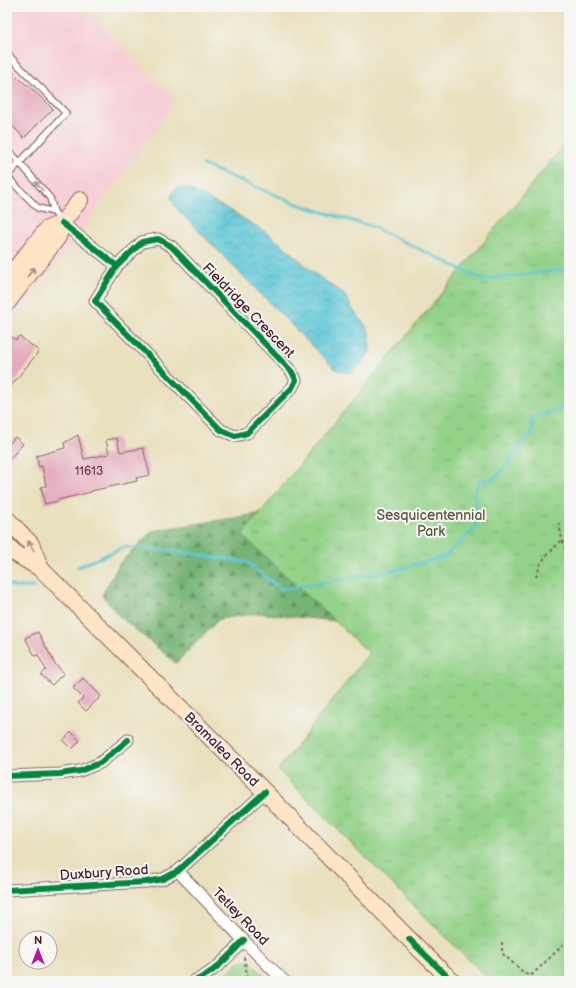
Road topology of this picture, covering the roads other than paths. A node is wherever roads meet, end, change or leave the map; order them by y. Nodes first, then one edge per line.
1 (7, 54) edge
2 (7, 148) edge
3 (19, 163) junction
4 (7, 176) edge
5 (80, 200) dead end
6 (58, 217) junction
7 (117, 266) junction
8 (7, 279) edge
9 (7, 303) edge
10 (7, 519) edge
11 (7, 545) edge
12 (41, 569) junction
13 (128, 740) dead end
14 (7, 776) edge
15 (265, 792) junction
16 (178, 871) junction
17 (7, 890) edge
18 (246, 942) junction
19 (194, 981) edge
20 (284, 981) edge
21 (452, 981) edge

1 - 3 lane
2 - 3 lane
3 - 4 lane
6 -> 3 lane
4 - 6 lane
5 - 6 main road
6 - 7 street
6 - 8 main road
9 -> 6 main road
7 - 7 street, Fieldridge Crescent
12 -> 10 main road, Bramalea Road
11 - 12 main road, Bramalea Road
12 - 15 main road, Bramalea Road
13 - 14 street
15 - 16 street, Duxbury Road
15 - 21 main road, Bramalea Road
16 - 17 street, Duxbury Road
16 - 18 street, Tetley Road
18 - 19 street
18 - 20 street, Tetley Road

